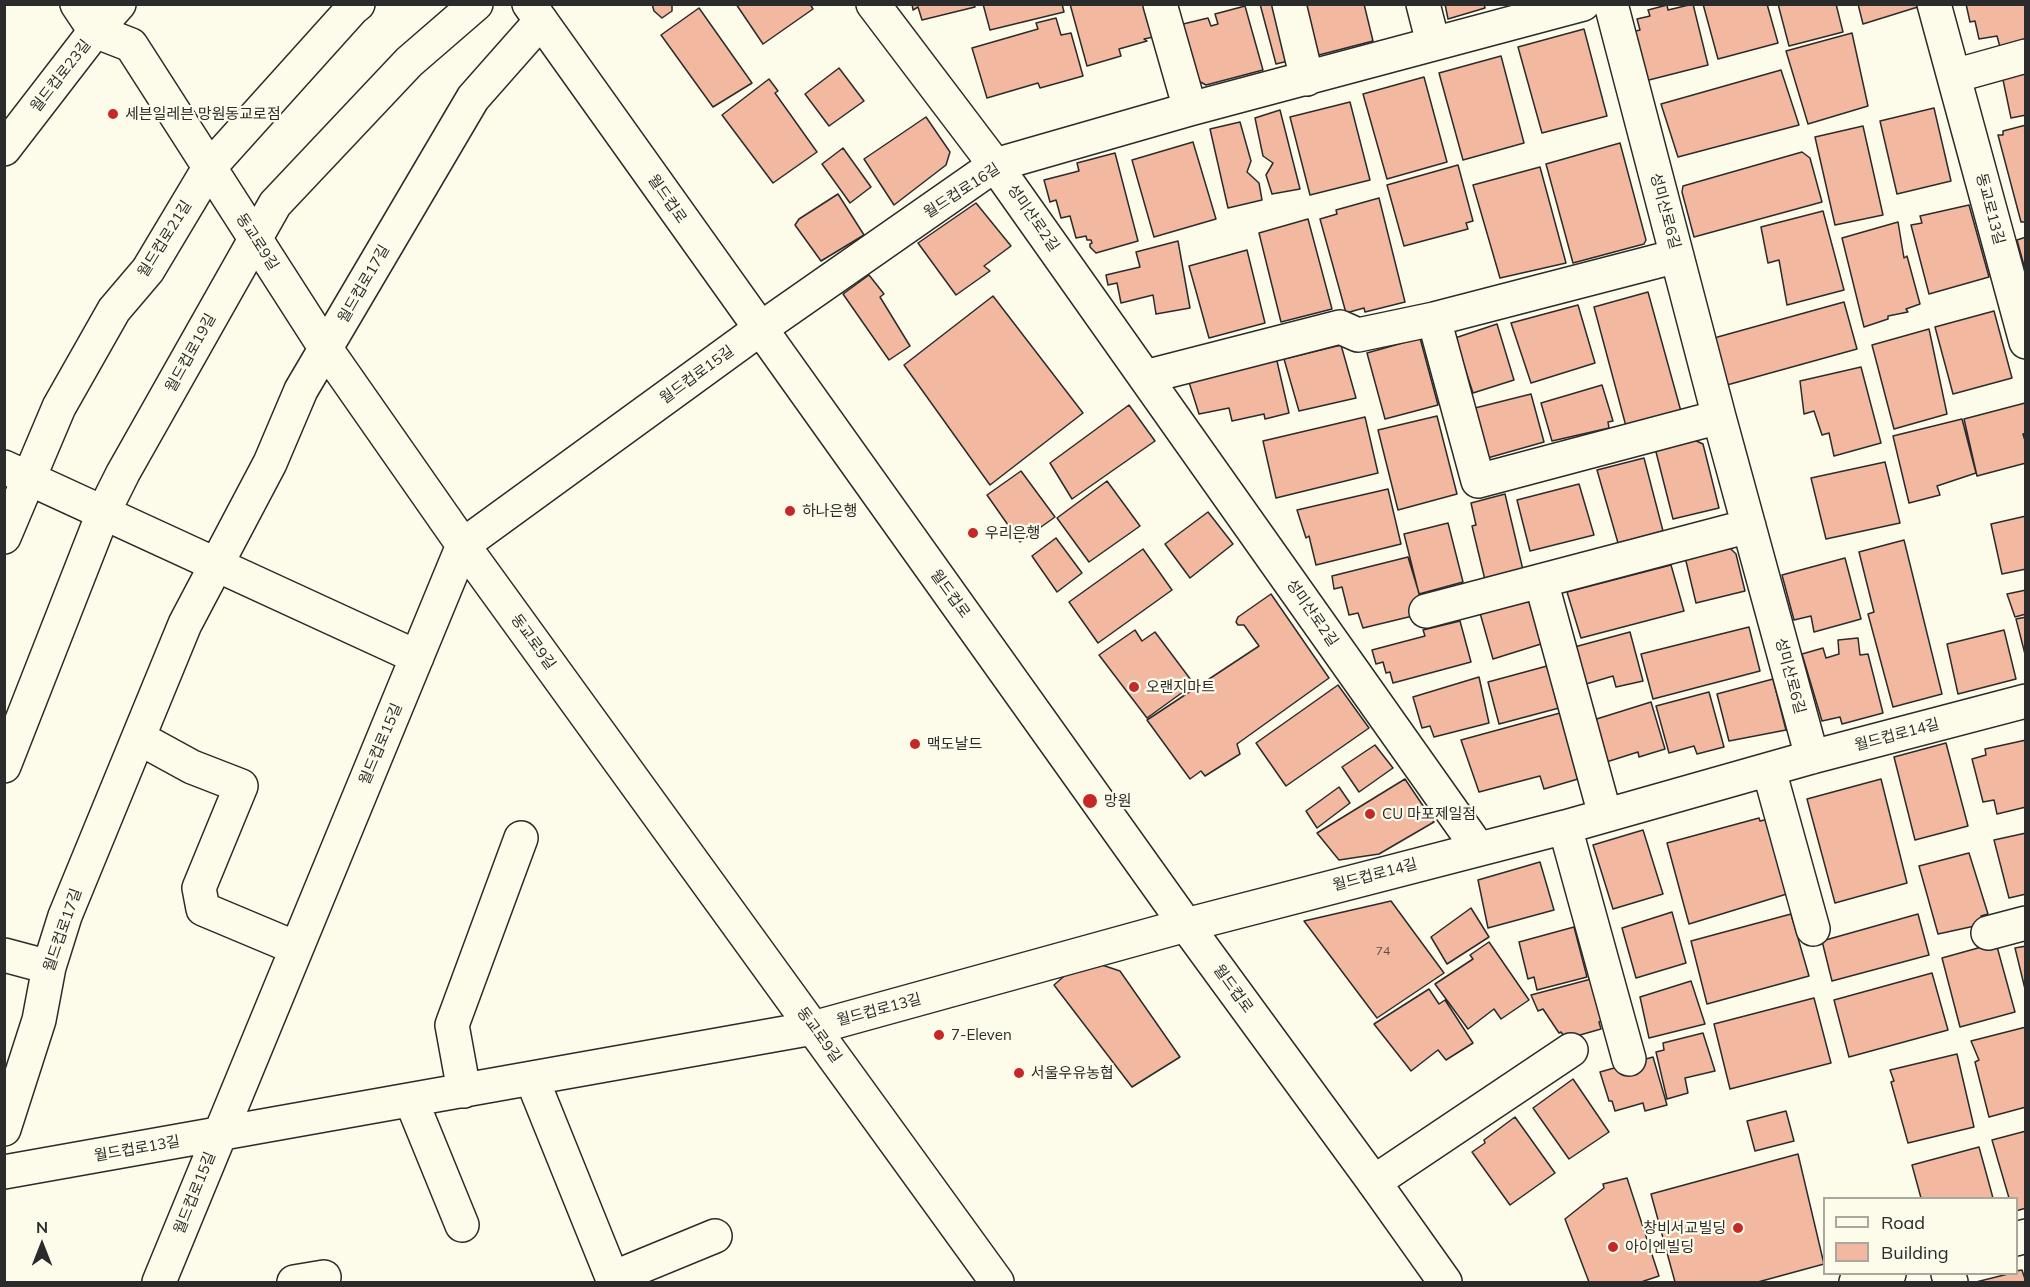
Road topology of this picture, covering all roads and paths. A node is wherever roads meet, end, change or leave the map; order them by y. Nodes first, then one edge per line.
1 (77, 4) edge
2 (119, 4) edge
3 (476, 4) edge
4 (873, 4) edge
5 (1161, 4) edge
6 (1289, 4) edge
7 (1423, 4) edge
8 (1583, 4) edge
9 (1611, 4) edge
10 (1934, 4) edge
11 (354, 6) edge
12 (535, 13) edge
13 (95, 31) junction
14 (1433, 43) junction
15 (2025, 56) edge
16 (1954, 76) junction
17 (1306, 79) junction
18 (1190, 109) junction
19 (4, 149) edge
20 (995, 165) junction
21 (209, 168) junction
22 (255, 239) junction
23 (1677, 256) junction
24 (1434, 319) junction
25 (760, 329) junction
26 (2025, 342) edge
27 (326, 349) junction
28 (1145, 377) junction
29 (1719, 417) junction
30 (16, 472) edge
31 (104, 511) junction
32 (1749, 526) junction
33 (4, 537) edge
34 (463, 545) junction
35 (218, 565) junction
36 (1541, 581) junction
37 (1426, 611) dead end
38 (417, 657) junction
39 (2025, 701) edge
40 (139, 738) junction
41 (1812, 757) junction
42 (4, 766) edge
43 (1769, 770) junction
44 (1605, 815) junction
45 (1565, 827) junction
46 (521, 838) dead end
47 (1478, 848) junction
48 (2025, 923) edge
49 (1186, 925) junction
50 (1813, 929) dead end
51 (1988, 933) dead end
52 (296, 948) junction
53 (4, 956) edge
54 (49, 967) junction
55 (813, 1028) junction
56 (1571, 1050) dead end
57 (1629, 1059) dead end
58 (531, 1079) junction
59 (464, 1091) junction
60 (411, 1100) junction
61 (4, 1129) edge
62 (219, 1135) junction
63 (4, 1172) edge
64 (1374, 1182) junction
65 (462, 1225) dead end
66 (715, 1236) dead end
67 (1885, 1275) edge
68 (614, 1280) edge
69 (159, 1282) edge
70 (998, 1282) edge
71 (1445, 1282) edge
72 (1856, 1282) edge

1 - 13 street
2 - 13 street, 월드컵로23길
3 - 22 street, 월드컵로19길
4 - 20 street, 성미산로2길
5 - 18 street
6 - 17 street
7 - 14 street
8 - 14 street, 월드컵로16길
9 - 23 street, 성미산로6길
10 - 16 street, 동교로13길
11 - 21 street, 월드컵로21길
12 - 25 street, 월드컵로
12 - 27 street, 월드컵로17길
13 - 19 street, 월드컵로23길
13 - 21 street, 동교로9길
14 - 17 street, 월드컵로16길
15 - 16 street
16 - 26 street, 동교로13길
17 - 18 street, 월드컵로16길
18 - 20 street, 월드컵로16길
20 - 25 street, 월드컵로16길
20 - 28 street, 성미산로2길
21 - 22 street, 동교로9길
21 - 30 street, 월드컵로21길
22 - 27 street, 동교로9길
22 - 31 street, 월드컵로19길
23 - 24 street
23 - 29 street, 성미산로6길
24 - 28 street
24 - 29 street
25 - 34 street, 월드컵로15길
25 - 49 street, 월드컵로
27 - 34 street, 동교로9길
27 - 35 street, 월드컵로17길
28 - 47 street, 성미산로2길
29 - 32 street, 성미산로6길
30 - 31 street
30 - 33 street, 월드컵로21길
31 - 35 street
31 - 42 street, 월드컵로19길
32 - 36 street
32 - 41 street, 성미산로6길
34 - 38 street, 월드컵로15길
34 - 55 street, 동교로9길
35 - 38 street
35 - 40 street, 월드컵로17길
36 - 37 street
36 - 44 street
38 - 52 street, 월드컵로15길
39 - 41 street, 월드컵로14길
40 - 52 street
40 - 54 street, 월드컵로17길
41 - 43 street, 월드컵로14길
43 - 44 street, 월드컵로14길
43 - 50 street
44 - 45 street, 월드컵로14길
45 - 47 street, 월드컵로14길
45 - 57 street
46 - 59 street
47 - 49 street, 월드컵로14길
48 - 51 street
49 - 55 street, 월드컵로13길
49 - 64 street, 월드컵로
52 - 62 street, 월드컵로15길
53 - 54 street
54 - 61 street, 월드컵로17길
55 - 58 street, 월드컵로13길
55 - 70 street, 동교로9길
56 - 64 street
58 - 59 street, 월드컵로13길
58 - 68 street
59 - 60 street, 월드컵로13길
60 - 62 street, 월드컵로13길
60 - 65 street
62 - 63 street, 월드컵로13길
62 - 69 street, 월드컵로15길
64 - 71 street, 월드컵로
66 - 68 street
67 - 72 street

